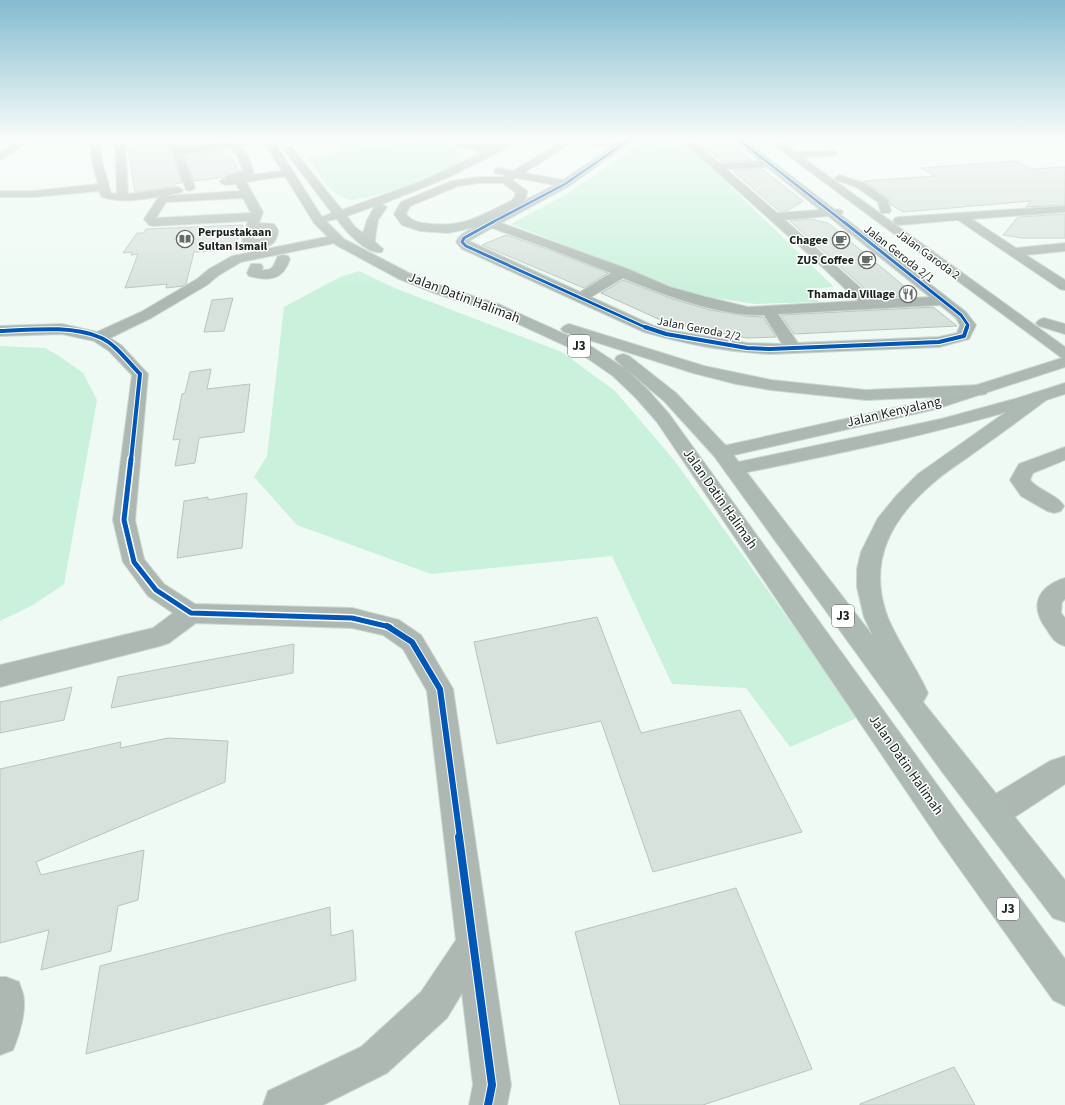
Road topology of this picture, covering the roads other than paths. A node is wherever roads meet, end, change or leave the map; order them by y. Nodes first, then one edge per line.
1 (58, 192) edge
2 (105, 192) edge
3 (123, 192) edge
4 (160, 192) edge
5 (245, 192) edge
6 (301, 192) edge
7 (321, 192) edge
8 (407, 192) edge
9 (435, 192) edge
10 (521, 192) edge
11 (550, 192) edge
12 (745, 192) edge
13 (803, 192) edge
14 (843, 192) edge
15 (858, 192) edge
16 (0, 194) edge
17 (324, 196) junction
18 (123, 197) junction
19 (394, 197) junction
20 (252, 204) junction
21 (379, 209) junction
22 (1065, 209) edge
23 (867, 210) junction
24 (829, 213) junction
25 (961, 216) junction
26 (775, 217) junction
27 (899, 221) junction
28 (321, 222) junction
29 (490, 223) junction
30 (252, 227) dead end
31 (344, 231) junction
32 (369, 245) junction
33 (1065, 247) edge
34 (1014, 252) junction
35 (623, 272) junction
36 (202, 282) junction
37 (1065, 286) edge
38 (938, 297) junction
39 (580, 298) junction
40 (871, 305) junction
41 (999, 306) junction
42 (768, 310) junction
43 (1038, 326) junction
44 (570, 329) junction
45 (1065, 329) edge
46 (0, 331) edge
47 (100, 337) junction
48 (1065, 337) edge
49 (793, 348) junction
50 (1065, 354) edge
51 (1065, 362) edge
52 (1035, 372) junction
53 (1065, 388) edge
54 (980, 390) junction
55 (1039, 397) junction
56 (662, 418) junction
57 (1065, 453) edge
58 (722, 462) junction
59 (1054, 506) dead end
60 (1065, 587) edge
61 (789, 597) junction
62 (191, 613) junction
63 (1065, 636) edge
64 (0, 676) edge
65 (953, 763) junction
66 (1065, 770) edge
67 (993, 813) junction
68 (1065, 906) edge
69 (474, 942) junction
70 (1065, 988) edge
71 (3, 995) edge
72 (0, 1037) edge
73 (282, 1105) edge
74 (488, 1105) edge

1 - 16 street
2 - 18 street
3 - 18 street
4 - 18 street
5 - 20 street
6 - 28 main road, Jalan Datin Halimah / J3
7 - 17 main road, Jalan Datin Halimah / J3
8 - 19 main road
9 - 10 street
11 - 29 street, Jalan Geroda 2/2
12 - 26 street
13 - 24 street, Jalan Geroda 2/1
14 - 23 street, Jalan Garoda 2
15 - 27 street, Jalan Garoda 2
17 - 19 main road
17 - 31 main road, Jalan Datin Halimah / J3
19 - 21 main road
19 - 31 main road
20 - 20 street
20 - 30 street
21 - 31 main road
21 - 32 main road
22 - 25 street
23 - 24 street
23 - 41 street, Jalan Garoda 2
24 - 26 street
24 - 38 street, Jalan Geroda 2/1
25 - 27 street
25 - 34 street
26 - 40 street
27 - 43 street, Jalan Garoda 2
28 - 31 main road, Jalan Datin Halimah / J3
28 - 31 main road
29 - 35 street
29 - 39 street, Jalan Geroda 2/2
31 - 32 main road, Jalan Datin Halimah / J3
31 - 36 street
31 - 36 street
31 - 56 main road, Jalan Datin Halimah / J3
32 - 44 main road, Jalan Datin Halimah / J3
33 - 34 street
34 - 37 street
35 - 39 street
35 - 42 street
36 - 47 street
38 - 40 street
38 - 41 street
38 - 49 street, Jalan Geroda 2/2
39 - 49 street, Jalan Geroda 2/2
40 - 42 street
41 - 43 street, Jalan Garoda 2
42 - 49 street
43 - 45 street
43 - 48 street, Jalan Garoda 2
43 - 50 street, Jalan Garoda 2
43 - 52 street
44 - 54 main road
44 - 58 main road, Jalan Datin Halimah / J3
46 - 47 street
47 - 62 street
51 - 52 street, Jalan Kenyalang
52 - 54 street, Jalan Kenyalang
53 - 55 street, Jalan Kenyalang
54 - 58 street, Jalan Kenyalang
55 - 58 street, Jalan Kenyalang
55 - 65 main road
56 - 58 main road
56 - 61 main road, Jalan Datin Halimah / J3
57 - 59 street
58 - 61 main road
58 - 65 main road, Jalan Datin Halimah / J3
60 - 63 street
61 - 70 main road, Jalan Datin Halimah / J3
62 - 64 street
62 - 69 street
65 - 67 main road, Jalan Datin Halimah / J3
66 - 67 street
67 - 68 main road, Jalan Datin Halimah / J3
69 - 73 street
69 - 74 street
71 - 72 street

